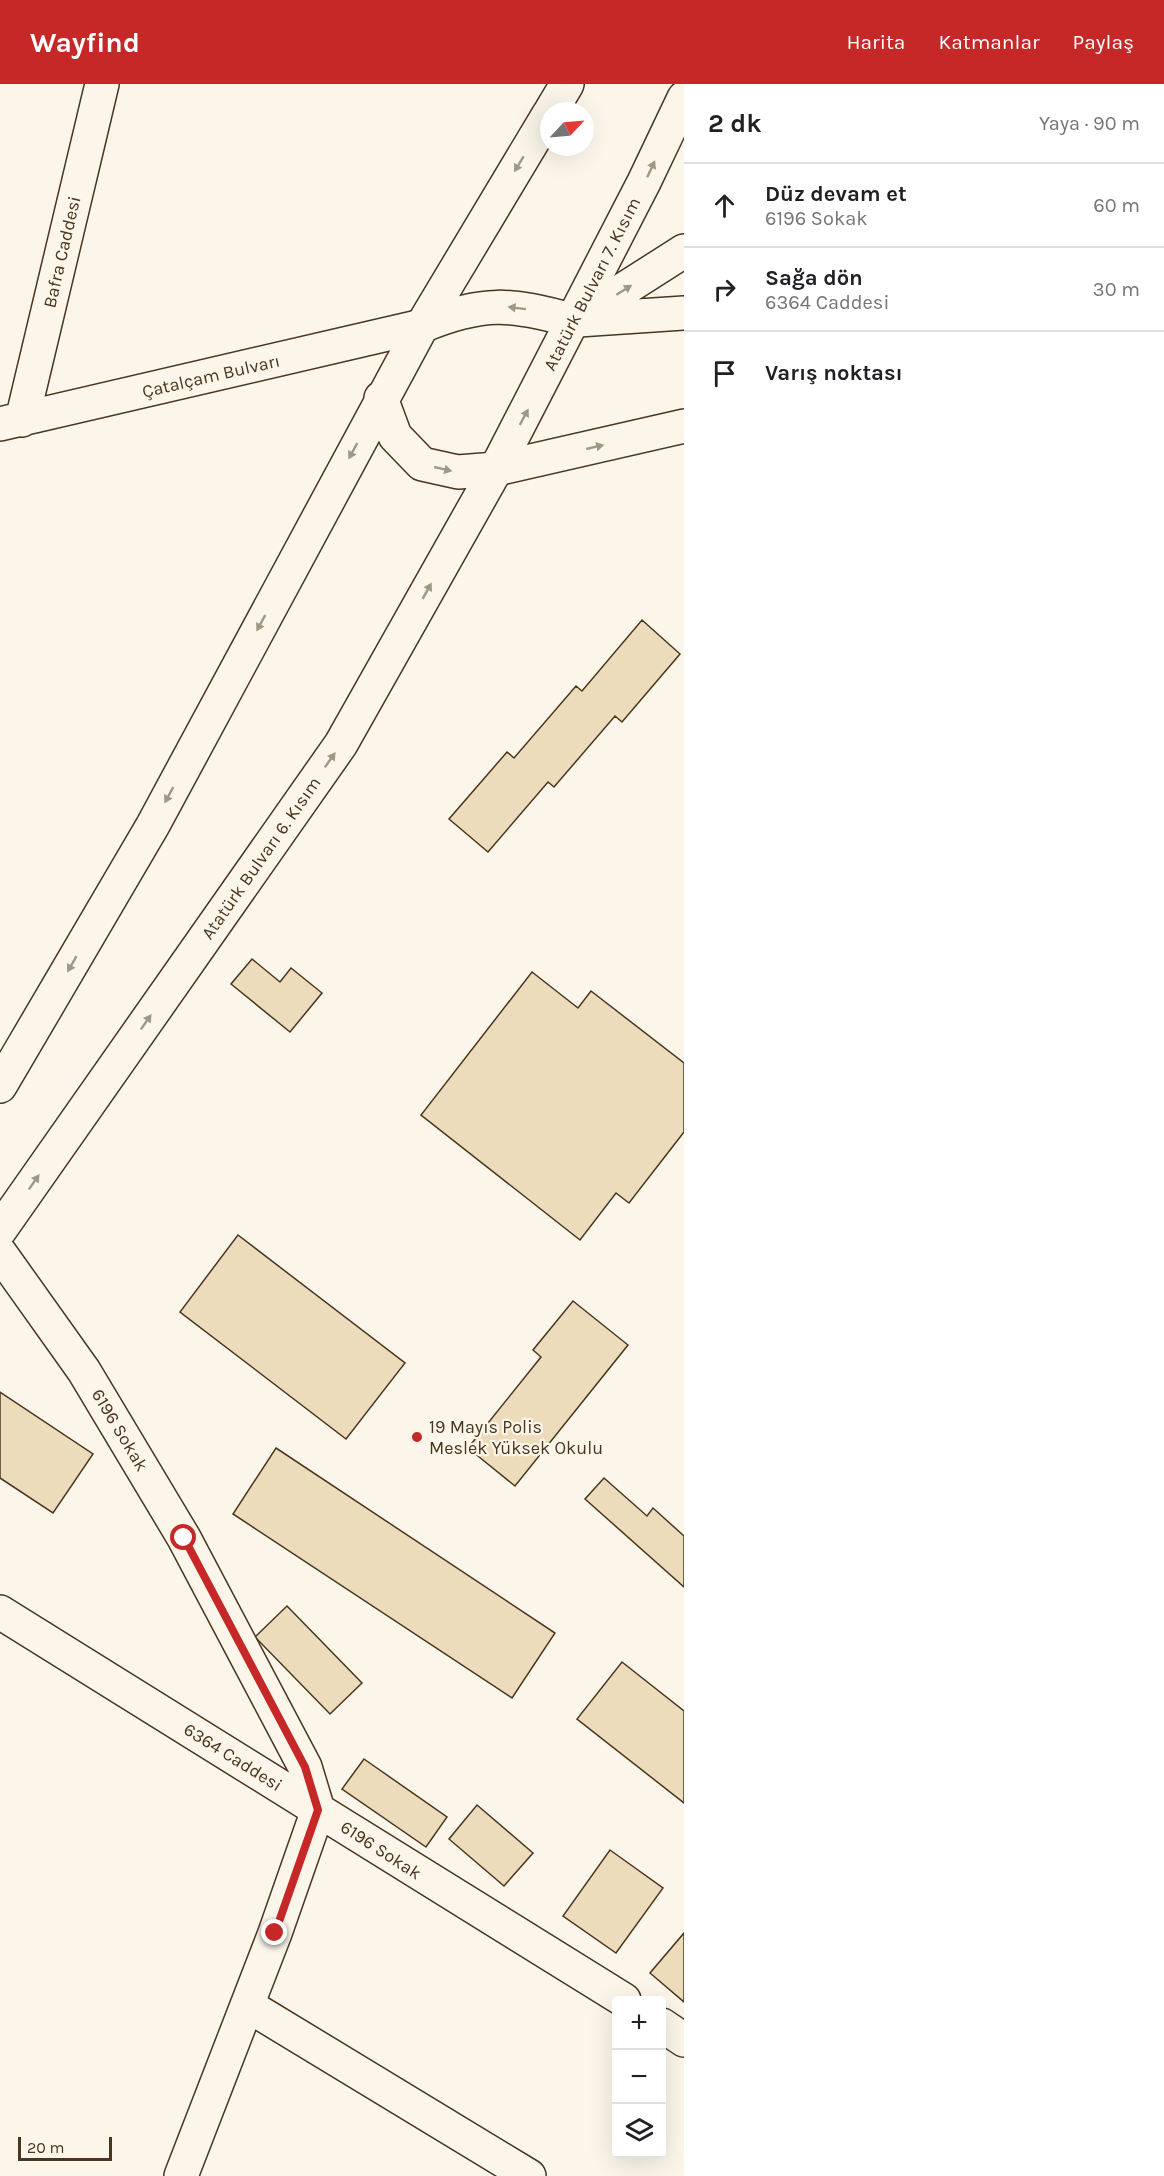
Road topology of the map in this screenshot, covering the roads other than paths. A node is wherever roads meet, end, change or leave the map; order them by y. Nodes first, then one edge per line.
1 (102, 84) edge
2 (567, 84) edge
3 (684, 98) edge
4 (556, 102) edge
5 (540, 130) edge
6 (684, 251) edge
7 (684, 313) edge
8 (574, 321) junction
9 (422, 326) junction
10 (381, 398) junction
11 (11, 422) edge
12 (684, 426) edge
13 (496, 469) junction
14 (0, 1086) edge
15 (0, 1230) edge
16 (0, 1253) edge
17 (0, 1612) edge
18 (318, 1810) junction
19 (616, 1996) edge
20 (247, 2005) junction
21 (666, 2028) edge
22 (684, 2040) edge
23 (181, 2176) edge
24 (529, 2176) edge

1 - 11 main road, Bafra Caddesi
2 - 4 main road
8 -> 3 main road, Atatürk Bulvarı 7. Kısım
5 -> 9 main road
8 -> 6 main road
7 - 8 main road
8 -> 9 main road, Çatalçam Bulvarı
13 -> 8 main road, Atatürk Bulvarı 7. Kısım
9 - 10 main road
9 - 11 main road, Çatalçam Bulvarı
10 -> 13 main road
10 -> 14 main road
13 -> 12 main road
15 -> 13 main road, Atatürk Bulvarı 6. Kısım
16 - 18 main road, 6196 Sokak
17 - 18 main road, 6364 Caddesi
18 - 19 main road, 6196 Sokak
18 - 20 main road
20 - 23 main road
20 - 24 main road
21 - 22 main road

